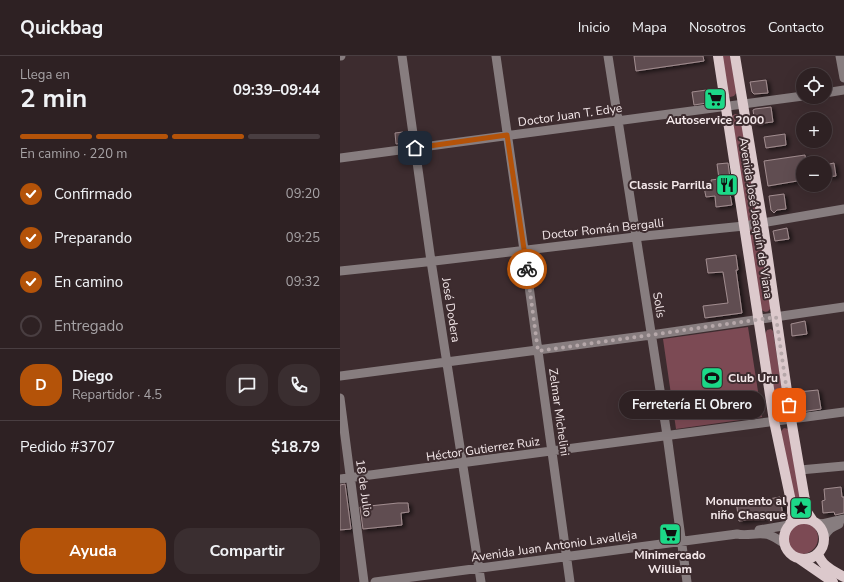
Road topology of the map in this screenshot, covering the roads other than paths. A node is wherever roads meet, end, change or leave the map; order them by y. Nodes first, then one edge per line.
1 (402, 56) edge
2 (496, 56) edge
3 (608, 56) edge
4 (718, 56) edge
5 (735, 56) edge
6 (840, 56) edge
7 (844, 78) edge
8 (844, 90) edge
9 (832, 92) edge
10 (796, 97) edge
11 (742, 105) junction
12 (726, 106) junction
13 (618, 120) junction
14 (507, 135) junction
15 (415, 148) junction
16 (340, 158) edge
17 (844, 209) edge
18 (762, 222) junction
19 (744, 226) junction
20 (635, 237) junction
21 (524, 250) junction
22 (431, 261) junction
23 (340, 271) edge
24 (844, 307) edge
25 (776, 317) junction
26 (759, 320) junction
27 (651, 335) junction
28 (538, 351) junction
29 (447, 362) junction
30 (340, 376) edge
31 (340, 398) edge
32 (844, 412) edge
33 (791, 420) junction
34 (774, 421) junction
35 (667, 435) junction
36 (552, 452) junction
37 (462, 464) junction
38 (844, 466) edge
39 (800, 470) junction
40 (350, 478) junction
41 (340, 480) edge
42 (844, 519) edge
43 (815, 522) junction
44 (844, 523) edge
45 (789, 525) junction
46 (737, 534) junction
47 (824, 537) junction
48 (682, 541) junction
49 (785, 544) junction
50 (818, 554) junction
51 (566, 556) junction
52 (798, 558) junction
53 (479, 568) junction
54 (844, 577) edge
55 (364, 582) edge
56 (374, 582) edge
57 (481, 582) edge
58 (570, 582) edge
59 (687, 582) edge
60 (833, 582) edge

1 - 15 street, José Dodera
2 - 14 street, Zelmar Michelini
3 - 13 street, Solís
4 - 12 main road, Avenida José Joaquín de Viana
5 - 11 main road, Avenida José Joaquín de Viana
6 - 7 street
8 - 9 street
10 - 11 street, Doctor Juan T. Edye
11 - 12 street, Doctor Juan T. Edye
11 - 18 main road, Avenida José Joaquín de Viana
12 - 13 street, Doctor Juan T. Edye
12 - 19 main road, Avenida José Joaquín de Viana
13 - 14 street, Doctor Juan T. Edye
13 - 20 street, Solís
14 - 15 street, Doctor Juan T. Edye
14 - 21 street, Zelmar Michelini
15 - 16 street, Doctor Juan T. Edye
15 - 22 street, José Dodera
17 - 18 street, Doctor Román Bergalli
18 - 19 street, Doctor Román Bergalli
18 - 25 main road, Avenida José Joaquín de Viana
19 - 20 street, Doctor Román Bergalli
19 - 26 main road, Avenida José Joaquín de Viana
20 - 21 street, Doctor Román Bergalli
20 - 27 street, Solís
21 - 22 street, Doctor Román Bergalli
21 - 28 street, Zelmar Michelini
22 - 23 street, Doctor Román Bergalli
22 - 29 street, José Dodera
24 - 25 street
25 - 26 street
25 - 33 main road, Avenida José Joaquín de Viana
26 - 27 street
26 - 34 main road, Avenida José Joaquín de Viana
27 - 28 street
27 - 35 street, Solís
28 - 29 street
28 - 36 street, Zelmar Michelini
29 - 30 street
29 - 37 street, José Dodera
31 - 40 street, 18 de Julio
32 - 33 street, Héctor Gutierrez Ruiz
33 - 34 street, Héctor Gutierrez Ruiz
33 - 39 main road, Avenida José Joaquín de Viana
34 - 35 street, Héctor Gutierrez Ruiz
34 - 45 main road, Avenida José Joaquín de Viana
35 - 36 street, Héctor Gutierrez Ruiz
35 - 48 street, Solís
36 - 37 street, Héctor Gutierrez Ruiz
36 - 51 street, Zelmar Michelini
37 - 40 street, Héctor Gutierrez Ruiz
37 - 53 street, José Dodera
38 - 39 street
39 - 43 main road, Avenida José Joaquín de Viana
40 - 41 street, Héctor Gutierrez Ruiz
40 - 55 street, 18 de Julio
42 - 43 street
43 - 45 main road
43 - 47 main road
44 - 47 street
45 - 46 street, Avenida Juan Antonio Lavalleja
45 - 49 main road
46 - 48 street, Avenida Juan Antonio Lavalleja
46 - 49 street, Avenida Juan Antonio Lavalleja
47 - 50 main road
48 - 51 street, Avenida Juan Antonio Lavalleja
48 - 59 street, Solís
49 - 52 main road
50 - 52 main road
50 - 54 main road
51 - 53 street, Avenida Juan Antonio Lavalleja
51 - 58 street, Zelmar Michelini
52 - 60 main road
53 - 56 street, Avenida Juan Antonio Lavalleja
53 - 57 street, José Dodera

